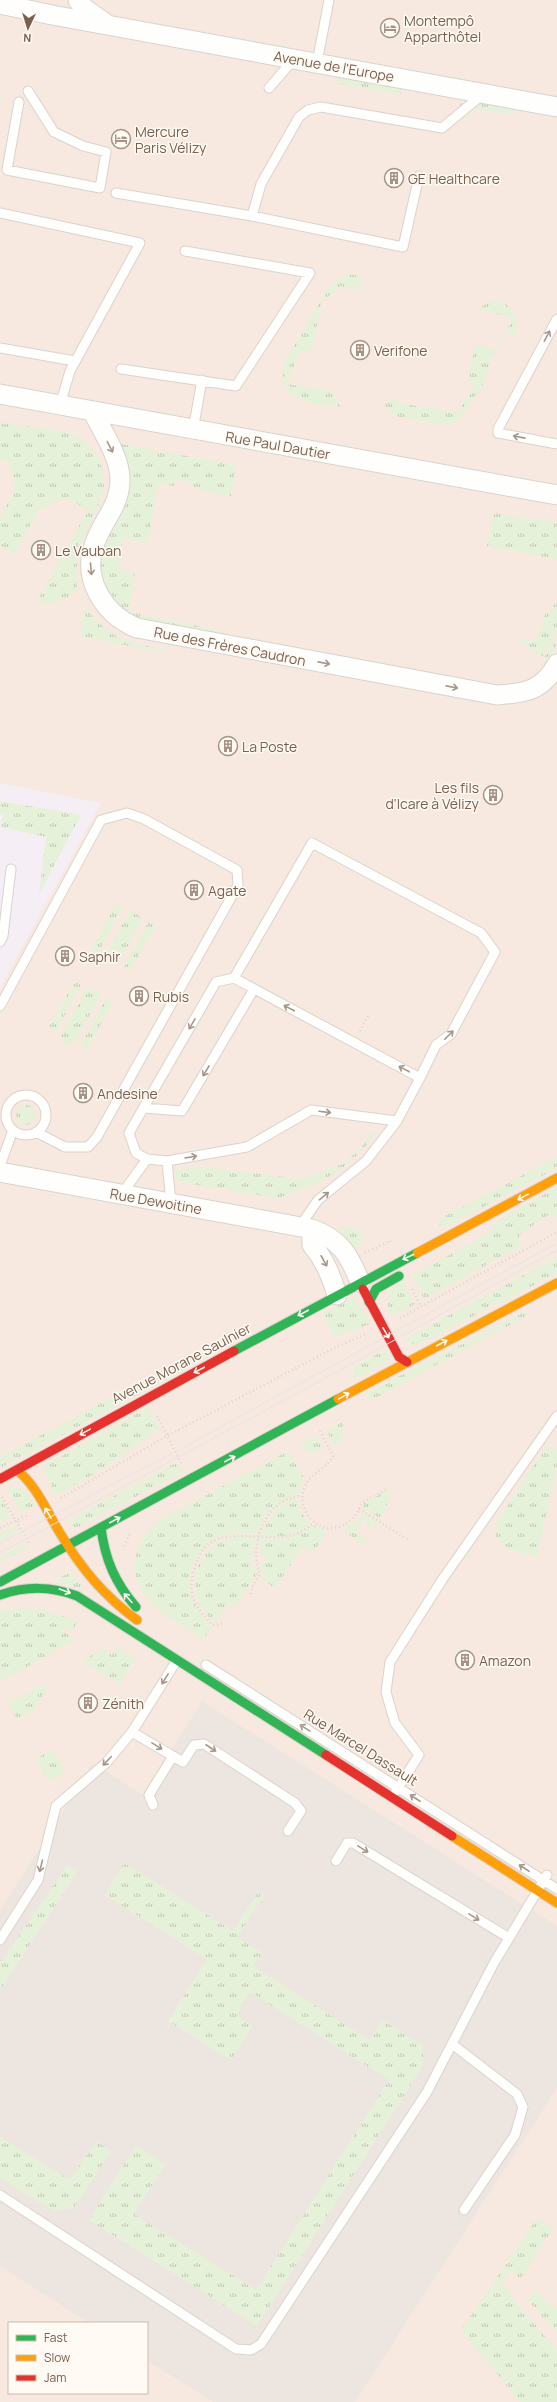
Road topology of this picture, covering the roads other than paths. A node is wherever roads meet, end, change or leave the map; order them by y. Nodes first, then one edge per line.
1 (78, 0) edge
2 (329, 0) edge
3 (0, 4) edge
4 (0, 10) edge
5 (52, 15) junction
6 (110, 26) junction
7 (294, 58) junction
8 (317, 63) junction
9 (269, 88) dead end
10 (28, 90) dead end
11 (483, 94) junction
12 (19, 102) dead end
13 (557, 107) edge
14 (419, 176) dead end
15 (116, 193) dead end
16 (0, 213) edge
17 (252, 216) junction
18 (185, 251) dead end
19 (557, 319) edge
20 (0, 348) edge
21 (75, 361) junction
22 (121, 369) dead end
23 (202, 380) junction
24 (0, 394) edge
25 (60, 405) junction
26 (93, 412) junction
27 (193, 430) junction
28 (557, 444) edge
29 (556, 492) edge
30 (557, 664) edge
31 (10, 869) dead end
32 (0, 942) edge
33 (234, 978) junction
34 (254, 989) junction
35 (0, 1006) edge
36 (420, 1078) junction
37 (144, 1108) junction
38 (3, 1113) edge
39 (397, 1121) junction
40 (13, 1130) junction
41 (36, 1132) junction
42 (147, 1159) junction
43 (167, 1161) junction
44 (0, 1166) edge
45 (0, 1172) edge
46 (557, 1178) edge
47 (121, 1195) junction
48 (171, 1203) junction
49 (306, 1228) junction
50 (453, 1235) junction
51 (444, 1251) dead end
52 (404, 1273) dead end
53 (360, 1282) junction
54 (557, 1283) edge
55 (337, 1295) junction
56 (369, 1302) junction
57 (407, 1362) junction
58 (557, 1416) edge
59 (17, 1470) junction
60 (0, 1479) edge
61 (101, 1528) junction
62 (59, 1529) junction
63 (56, 1539) dead end
64 (69, 1546) junction
65 (0, 1582) edge
66 (0, 1595) edge
67 (147, 1626) junction
68 (163, 1651) junction
69 (177, 1660) junction
70 (200, 1662) dead end
71 (132, 1732) junction
72 (173, 1756) junction
73 (398, 1787) junction
74 (392, 1797) junction
75 (153, 1805) dead end
76 (288, 1831) dead end
77 (336, 1862) dead end
78 (545, 1878) junction
79 (557, 1889) edge
80 (538, 1891) junction
81 (557, 1903) edge
82 (509, 1938) junction
83 (0, 1940) edge
84 (452, 2044) junction
85 (0, 2195) edge
86 (464, 2210) dead end

1 - 6 street, Avenue de l'Europe
2 - 8 lane
3 - 5 street, Avenue de l'Europe
4 - 5 street, Avenue de l'Europe
5 - 6 street, Avenue de l'Europe
6 - 7 street, Avenue de l'Europe
7 - 8 street, Avenue de l'Europe
7 - 9 lane
8 - 11 street, Avenue de l'Europe
10 - 12 lane
11 - 13 street, Avenue de l'Europe
11 - 17 lane
14 - 17 lane
15 - 17 lane
16 - 21 lane
18 - 23 lane
28 -> 19 lane
20 - 21 lane
21 - 25 lane
22 - 23 lane
23 - 27 lane
24 - 25 street, Rue Paul Dautier
25 - 26 street, Rue Paul Dautier
26 - 27 street, Rue Paul Dautier
26 -> 30 street, Rue des Frères Caudron
27 - 29 street, Rue Paul Dautier
31 - 32 lane
33 - 34 lane
36 -> 33 lane
33 -> 37 lane
36 -> 34 lane
34 -> 37 lane
35 - 41 lane
36 - 39 lane
37 - 42 lane
38 - 40 lane
38 - 41 lane
43 -> 39 lane
49 -> 39 lane
40 - 41 lane
40 - 44 lane
42 - 43 lane
42 - 47 lane
43 - 48 lane
45 - 47 street, Rue Dewoitine
46 -> 50 main road, Avenue Morane Saulnier
47 - 48 street, Rue Dewoitine
48 - 49 street, Rue Dewoitine
49 - 53 street, Rue Dewoitine
49 -> 55 street
50 - 51 main road
50 -> 53 main road, Avenue Morane Saulnier
52 - 56 main road
53 - 55 main road, Avenue Morane Saulnier
53 - 56 main road
57 -> 54 main road
55 -> 59 main road, Avenue Morane Saulnier
56 -> 57 main road
61 -> 57 main road
58 - 73 lane
59 - 60 main road, Avenue Morane Saulnier
62 -> 59 main road
61 - 64 main road
67 -> 61 main road, Rue Marcel Dassault
62 - 63 main road
62 - 64 main road
64 - 65 main road
64 - 67 main road, Rue Marcel Dassault
66 -> 68 main road, Rue Marcel Dassault
67 - 68 main road, Rue Marcel Dassault
68 - 69 main road, Rue Marcel Dassault
69 -> 71 lane
69 - 74 main road, Rue Marcel Dassault
73 -> 70 lane, Rue Marcel Dassault
71 -> 72 lane
71 -> 83 lane
72 - 75 lane
72 -> 76 lane
73 - 74 lane
78 -> 73 lane, Rue Marcel Dassault
74 - 80 main road, Rue Marcel Dassault
77 -> 82 lane
78 - 79 lane, Rue Marcel Dassault
78 - 80 lane
80 - 81 main road, Rue Marcel Dassault
80 - 82 lane
82 - 84 lane
84 - 85 lane
84 - 86 lane

